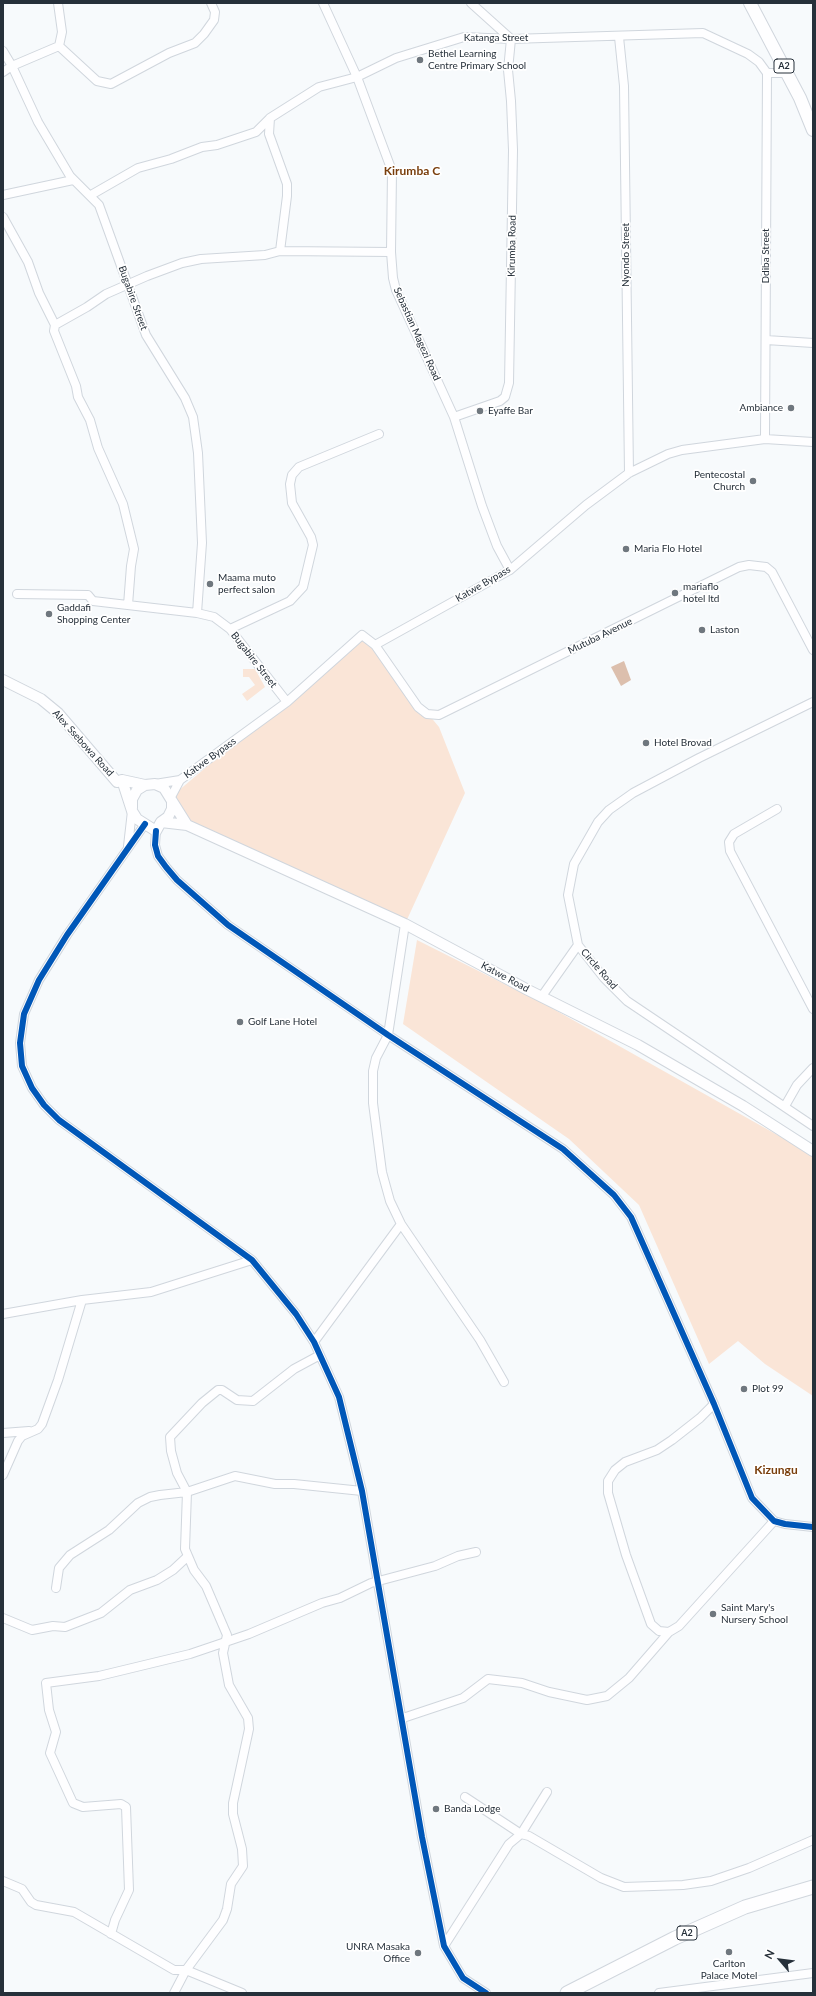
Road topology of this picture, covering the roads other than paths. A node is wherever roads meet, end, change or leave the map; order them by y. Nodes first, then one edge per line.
1 (58, 3) edge
2 (211, 3) edge
3 (323, 3) edge
4 (471, 3) edge
5 (750, 3) edge
6 (619, 37) junction
7 (511, 39) junction
8 (59, 46) junction
9 (3, 51) edge
10 (12, 66) junction
11 (3, 72) edge
12 (767, 73) junction
13 (788, 73) junction
14 (357, 77) junction
15 (270, 118) junction
16 (813, 130) edge
17 (256, 132) junction
18 (269, 134) junction
19 (73, 180) junction
20 (3, 195) edge
21 (90, 195) junction
22 (3, 217) edge
23 (280, 251) junction
24 (391, 252) junction
25 (140, 279) junction
26 (127, 284) junction
27 (132, 296) junction
28 (55, 325) junction
29 (766, 340) junction
30 (813, 344) edge
31 (454, 417) junction
32 (379, 434) dead end
33 (765, 439) junction
34 (813, 442) edge
35 (629, 473) junction
36 (510, 570) junction
37 (17, 594) dead end
38 (128, 606) junction
39 (197, 613) junction
40 (230, 629) junction
41 (375, 645) junction
42 (813, 650) edge
43 (3, 680) edge
44 (287, 702) junction
45 (813, 702) edge
46 (122, 780) junction
47 (180, 780) junction
48 (150, 784) junction
49 (172, 799) junction
50 (777, 809) dead end
51 (132, 810) junction
52 (145, 824) junction
53 (187, 825) junction
54 (159, 827) junction
55 (128, 847) junction
56 (405, 924) junction
57 (578, 945) junction
58 (542, 996) junction
59 (813, 1009) edge
60 (388, 1035) junction
61 (813, 1068) edge
62 (785, 1106) junction
63 (813, 1126) edge
64 (813, 1151) edge
65 (402, 1224) junction
66 (252, 1260) junction
67 (82, 1300) junction
68 (3, 1314) edge
69 (314, 1342) junction
70 (320, 1355) junction
71 (504, 1382) dead end
72 (714, 1404) junction
73 (34, 1431) junction
74 (3, 1433) edge
75 (3, 1475) edge
76 (362, 1491) junction
77 (187, 1492) junction
78 (173, 1494) junction
79 (186, 1503) junction
80 (774, 1521) junction
81 (813, 1527) edge
82 (476, 1552) dead end
83 (187, 1557) junction
84 (378, 1582) junction
85 (56, 1588) dead end
86 (3, 1618) edge
87 (669, 1632) junction
88 (226, 1642) junction
89 (403, 1718) junction
90 (547, 1792) dead end
91 (465, 1797) dead end
92 (521, 1834) junction
93 (813, 1840) edge
94 (3, 1881) edge
95 (813, 1887) edge
96 (111, 1934) junction
97 (444, 1946) junction
98 (186, 1970) junction
99 (813, 1973) edge
100 (174, 1993) edge
101 (242, 1993) edge
102 (486, 1993) edge
103 (567, 1993) edge
104 (659, 1993) edge

1 - 8 street
2 - 8 street
3 - 14 street, Sebastian Magezi Road
4 - 7 street
5 - 13 main road, A2
6 - 7 street, Katanga Street
6 - 12 street, Katanga Street
6 - 35 street, Nyondo Street
7 - 14 street, Katanga Street
7 - 31 street, Kirumba Road
8 - 10 street
9 - 10 street, Bugabire Street
10 - 11 street
10 - 19 street, Bugabire Street
12 - 13 street
12 - 29 street, Ddiba Street
13 - 16 main road, A2
14 - 15 street, Katanga Street
14 - 24 street, Sebastian Magezi Road
15 - 17 street, Katanga Street
15 - 18 street
17 - 18 street
17 - 21 street, Katanga Street
18 - 23 street
19 - 20 street
19 - 21 street, Bugabire Street
21 - 26 street, Bugabire Street
22 - 28 street
23 - 24 street
23 - 25 street
24 - 31 street, Sebastian Magezi Road
25 - 26 street
25 - 27 street
26 - 27 street, Bugabire Street
26 - 28 street
27 - 39 street, Bugabire Street
28 - 38 street
29 - 30 street
29 - 33 street, Ddiba Street
31 - 36 street, Sebastian Magezi Road
32 - 40 street
33 - 34 street, Katwe Bypass
33 - 35 street, Katwe Bypass
35 - 36 street, Katwe Bypass
36 - 41 street, Katwe Bypass
37 - 38 street, Bugabire Street
38 - 39 street, Bugabire Street
39 - 40 street, Bugabire Street
40 - 44 street, Bugabire Street
41 - 42 street, Mutuba Avenue
41 - 44 street, Katwe Bypass
43 - 46 street, Alex Ssebowa Road
44 - 47 street, Katwe Bypass
45 - 57 street, Circle Road
46 - 48 street
46 - 51 street
47 - 48 street, Katwe Bypass
47 - 49 street, Katwe Bypass
48 - 49 street
48 - 51 street
49 - 53 street
49 - 54 street
50 - 59 street
51 - 52 street
51 - 55 street
52 - 54 street
52 - 55 street
53 - 54 street, Katwe Road
53 - 56 street, Katwe Road
54 - 60 street
55 - 66 street
56 - 58 street, Katwe Road
56 - 60 street
57 - 58 street
57 - 62 street, Circle Road
58 - 64 street, Katwe Road
60 - 65 street
60 - 72 street
61 - 62 street
62 - 63 street, Circle Road
65 - 69 street
65 - 71 street
66 - 67 street
66 - 69 street
67 - 68 street
67 - 73 street
69 - 70 street
70 - 76 street
70 - 77 street
72 - 80 street
72 - 87 street
73 - 74 street
73 - 75 street
76 - 77 street
76 - 84 street
77 - 78 street
77 - 79 street
78 - 79 street
78 - 85 street
79 - 83 street
80 - 81 street
80 - 87 street
82 - 84 street
83 - 86 street
83 - 88 street
84 - 88 street
84 - 89 street
87 - 89 street
88 - 96 street
88 - 98 street
89 - 97 street
90 - 92 street
91 - 92 street
92 - 93 street
92 - 97 street
94 - 96 street
95 - 103 highway, A2
96 - 98 street
97 - 102 street
98 - 100 street
98 - 101 street
99 - 104 street

